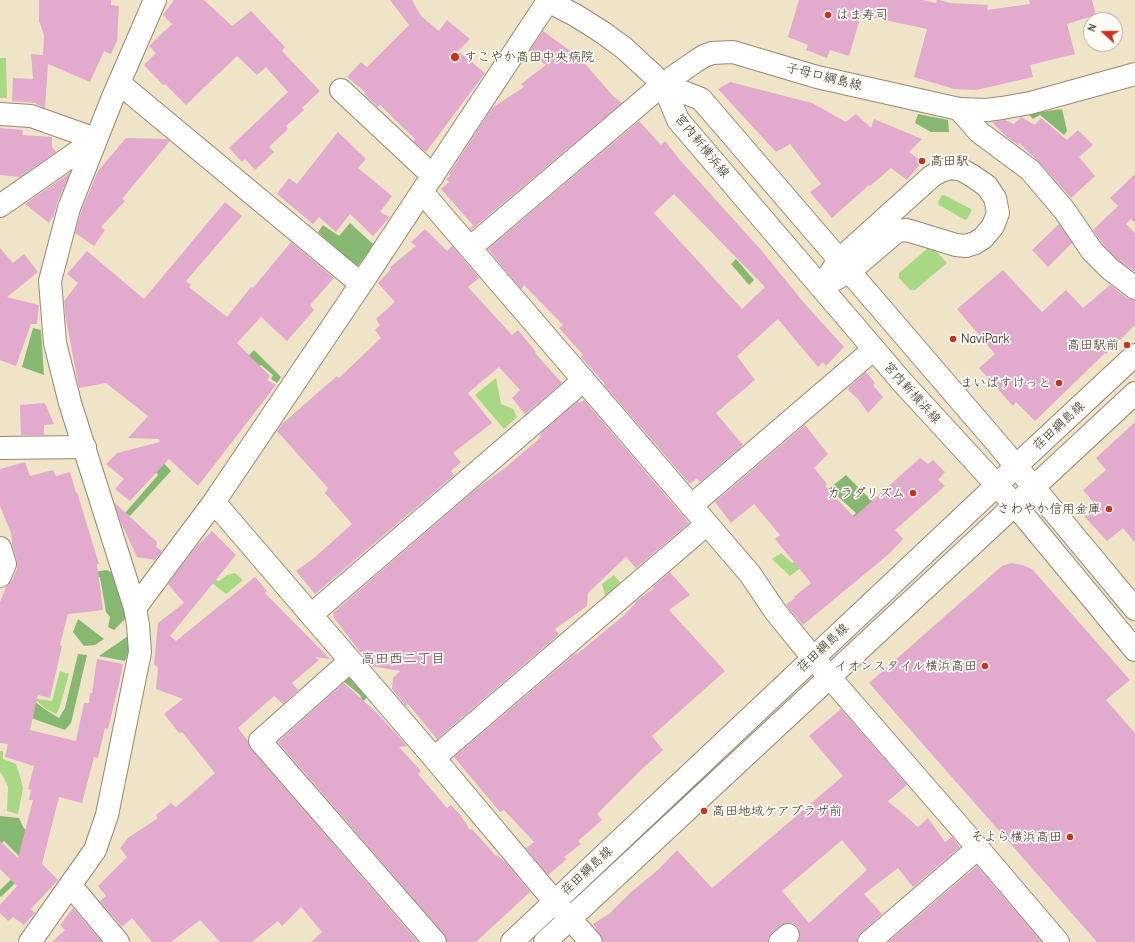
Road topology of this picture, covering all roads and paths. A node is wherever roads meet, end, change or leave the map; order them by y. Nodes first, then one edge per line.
1 (155, 0) edge
2 (547, 0) edge
3 (1135, 74) edge
4 (119, 83) junction
5 (663, 84) junction
6 (341, 90) dead end
7 (959, 109) junction
8 (0, 114) edge
9 (96, 138) junction
10 (427, 184) junction
11 (908, 198) junction
12 (0, 206) edge
13 (921, 234) junction
14 (470, 248) junction
15 (844, 265) junction
16 (361, 284) junction
17 (821, 287) junction
18 (1135, 288) edge
19 (874, 349) junction
20 (1135, 355) edge
21 (584, 380) junction
22 (1135, 393) edge
23 (85, 447) junction
24 (0, 448) edge
25 (1016, 466) junction
26 (997, 485) junction
27 (1034, 488) junction
28 (214, 502) junction
29 (1015, 505) junction
30 (691, 506) junction
31 (707, 524) junction
32 (0, 548) edge
33 (0, 576) edge
34 (135, 608) junction
35 (1135, 609) edge
36 (311, 615) junction
37 (1135, 650) edge
38 (813, 658) junction
39 (350, 661) junction
40 (830, 678) junction
41 (434, 758) junction
42 (978, 848) junction
43 (71, 886) junction
44 (554, 902) junction
45 (571, 918) junction
46 (30, 942) edge
47 (118, 942) edge
48 (435, 942) edge
49 (512, 942) edge
50 (546, 942) edge
51 (591, 942) edge
52 (869, 942) edge
53 (1058, 942) edge

1 - 4 street
2 - 5 street
2 - 10 street
3 - 7 street, 子母口綱島線
4 - 9 street
4 - 16 street
5 - 7 street, 子母口綱島線
5 - 14 street, 子母口綱島線
5 - 15 street, 宮内新横浜線
5 - 17 street, 宮内新横浜線
6 - 10 street
7 - 18 street
8 - 9 street
9 - 12 street
9 - 23 street
10 - 14 street
10 - 16 street
11 - 13 street
11 - 13 street
11 - 15 street
13 - 15 street
14 - 21 street
15 - 17 street
15 - 25 street, 宮内新横浜線
16 - 28 street
17 - 19 street, 宮内新横浜線
19 - 26 street, 宮内新横浜線
19 - 30 street
20 - 25 street, 荏田綱島線
21 - 30 street
21 - 36 street
22 - 27 street, 荏田綱島線
23 - 24 street
23 - 34 street
25 - 26 street, 荏田綱島線
25 - 27 street, 宮内新横浜線
26 - 29 street, 宮内新横浜線
26 - 38 street, 荏田綱島線
27 - 29 street, 荏田綱島線
27 - 35 street, 宮内新横浜線
28 - 34 street
28 - 36 street
29 - 37 street, 宮内新横浜線
29 - 40 street, 荏田綱島線
30 - 31 street
31 - 38 street
31 - 41 street
32 - 33 street
34 - 43 street
36 - 39 street
38 - 40 street
38 - 44 street, 荏田綱島線
39 - 41 street
39 - 48 street
40 - 42 street
40 - 45 street, 荏田綱島線
41 - 44 street
42 - 52 street
42 - 53 street
43 - 46 street
43 - 47 street
44 - 45 street
44 - 49 street, 荏田綱島線
45 - 50 street, 荏田綱島線
45 - 51 street

